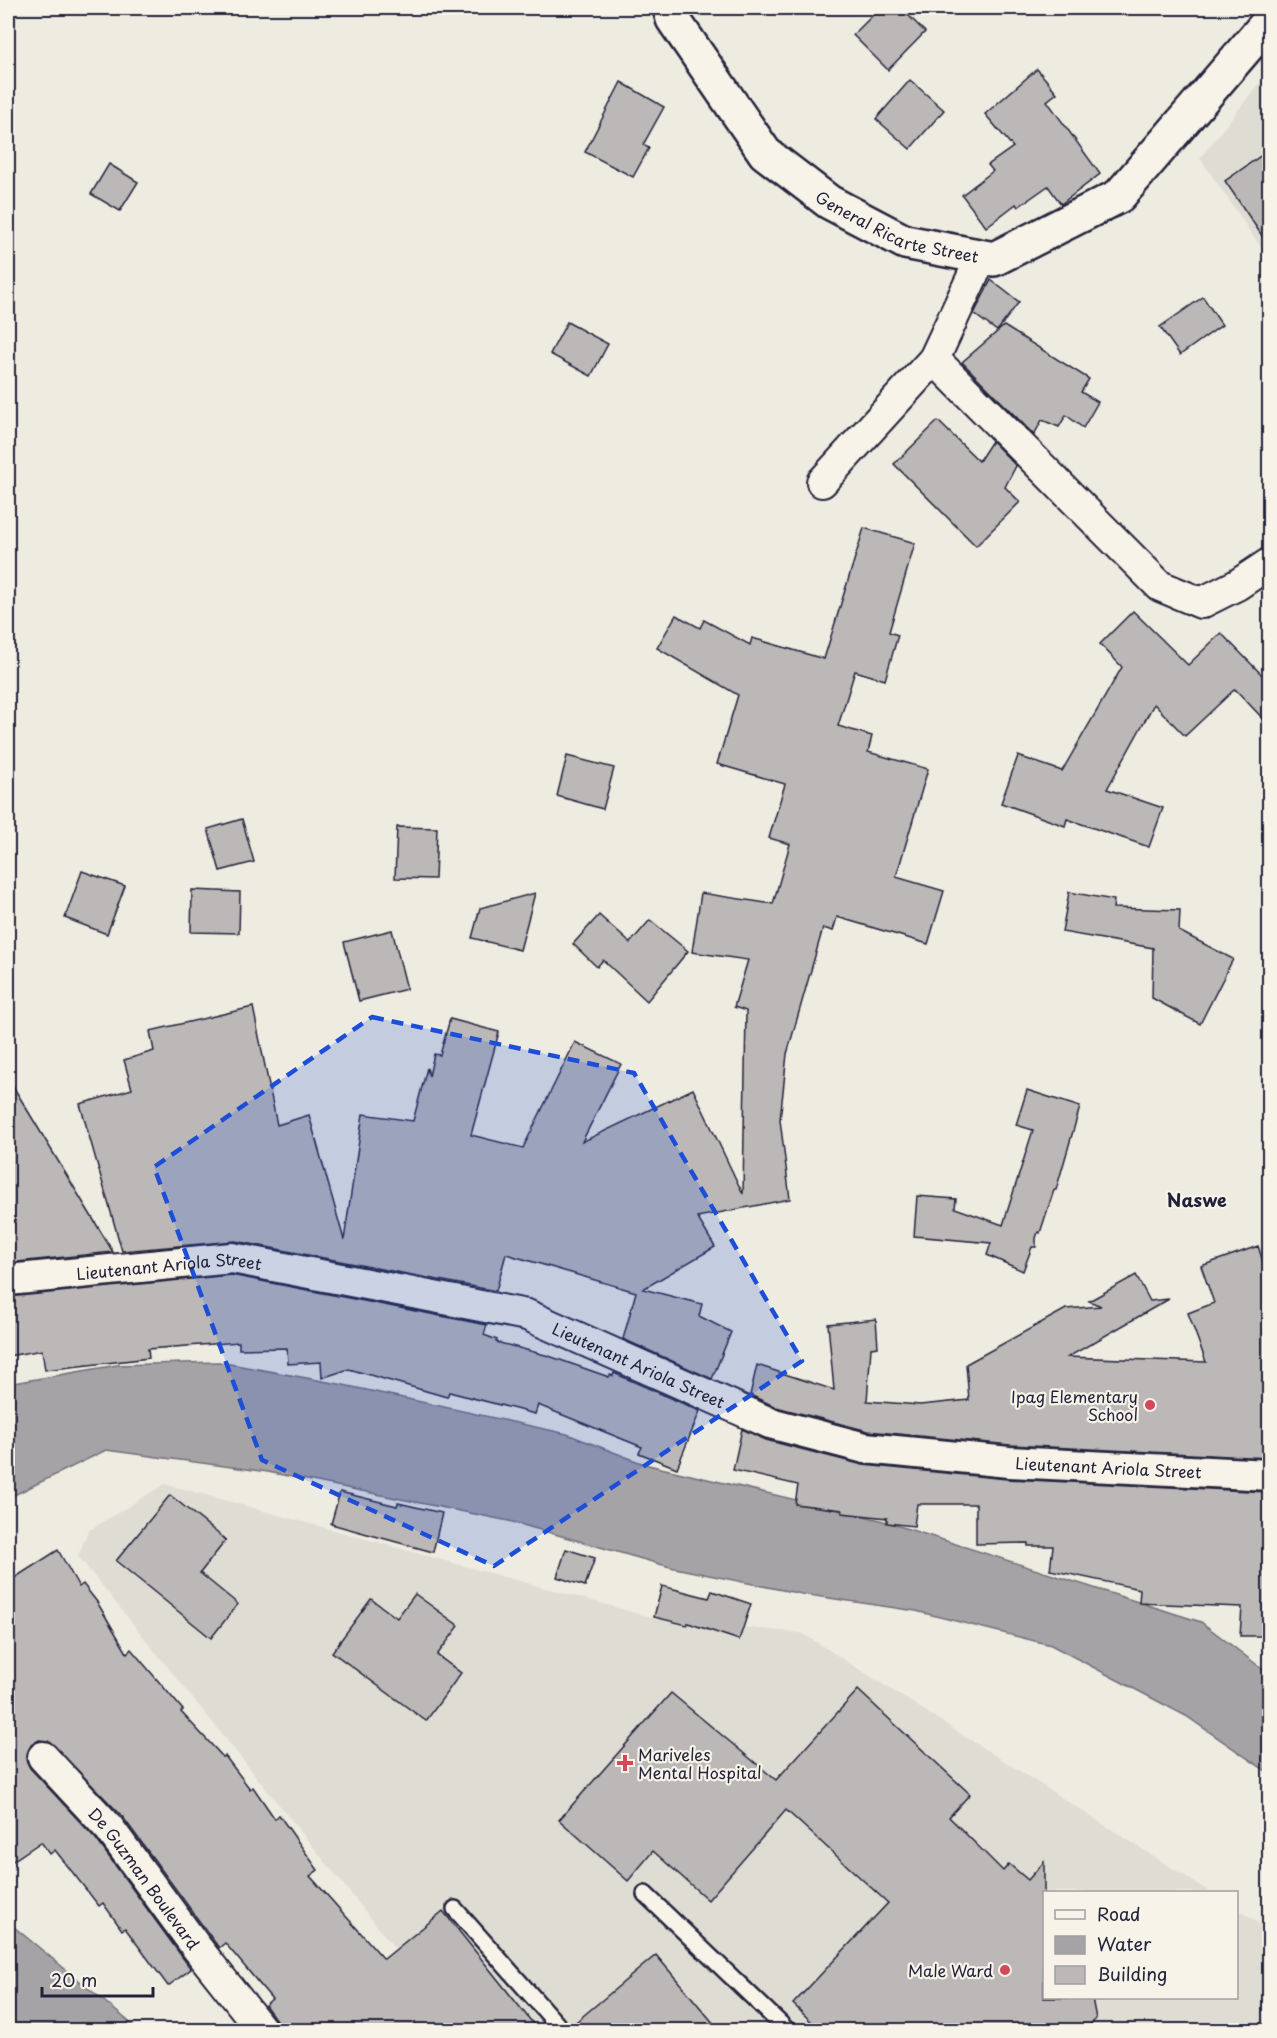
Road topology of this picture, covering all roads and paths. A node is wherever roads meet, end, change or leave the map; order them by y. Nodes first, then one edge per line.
1 (670, 8) edge
2 (1269, 20) edge
3 (982, 256) junction
4 (934, 359) junction
5 (822, 482) dead end
6 (1269, 562) edge
7 (8, 1280) edge
8 (1269, 1475) edge
9 (43, 1757) dead end
10 (645, 1894) dead end
11 (455, 1909) dead end
12 (262, 2031) edge
13 (562, 2031) edge
14 (787, 2031) edge

1 - 3 main road, General Ricarte Street
2 - 3 main road, General Ricarte Street
3 - 4 street
4 - 5 street
4 - 6 street
7 - 8 street, Lieutenant Ariola Street
9 - 12 street, De Guzman Boulevard
10 - 14 lane
11 - 13 lane

